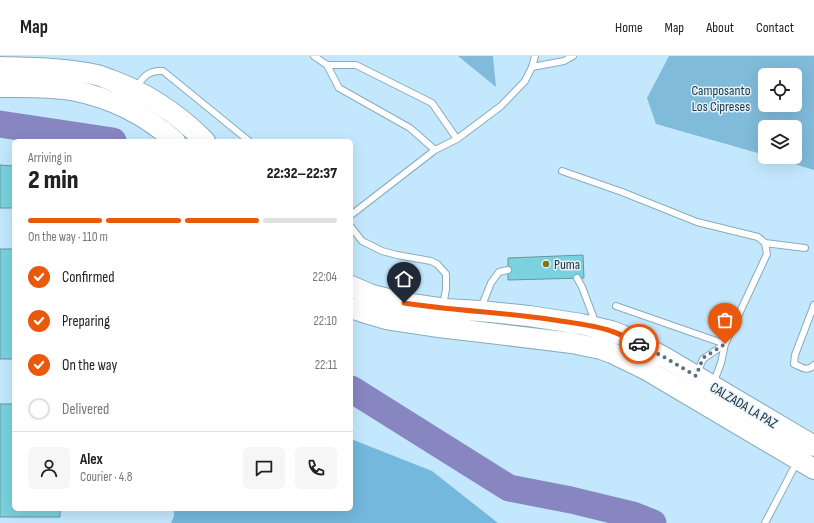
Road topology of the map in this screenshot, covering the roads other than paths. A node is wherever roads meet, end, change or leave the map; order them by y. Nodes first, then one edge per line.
1 (314, 56) edge
2 (535, 56) edge
3 (573, 56) edge
4 (327, 65) junction
5 (0, 67) edge
6 (532, 67) junction
7 (0, 87) edge
8 (135, 90) junction
9 (457, 138) junction
10 (173, 139) edge
11 (203, 139) edge
12 (247, 139) edge
13 (435, 150) junction
14 (562, 171) dead end
15 (353, 213) edge
16 (353, 230) edge
17 (765, 243) junction
18 (805, 248) dead end
19 (508, 270) dead end
20 (577, 278) dead end
21 (353, 287) edge
22 (814, 305) edge
23 (616, 306) dead end
24 (442, 308) junction
25 (353, 309) edge
26 (480, 311) junction
27 (597, 327) junction
28 (725, 344) junction
29 (814, 365) edge
30 (704, 381) junction
31 (814, 446) edge
32 (806, 464) edge
33 (765, 523) edge

1 - 4 lane
2 - 6 lane
3 - 6 lane
4 - 9 lane
4 - 13 lane
5 - 8 main road
6 - 9 lane
7 - 10 main road
8 - 11 main road
8 - 12 lane
9 - 13 lane
13 - 15 lane
14 - 17 lane
16 - 24 lane
17 - 18 lane
17 - 28 lane
19 - 26 lane
20 - 27 lane
21 - 24 main road, CALZADA LA PAZ
22 - 29 lane
23 - 28 lane
24 - 26 main road, CALZADA LA PAZ
25 - 32 main road, CALZADA LA PAZ
26 - 27 main road, CALZADA LA PAZ
27 - 30 main road, CALZADA LA PAZ
28 - 30 lane
28 - 30 lane
30 - 31 main road, CALZADA LA PAZ
32 - 33 lane

